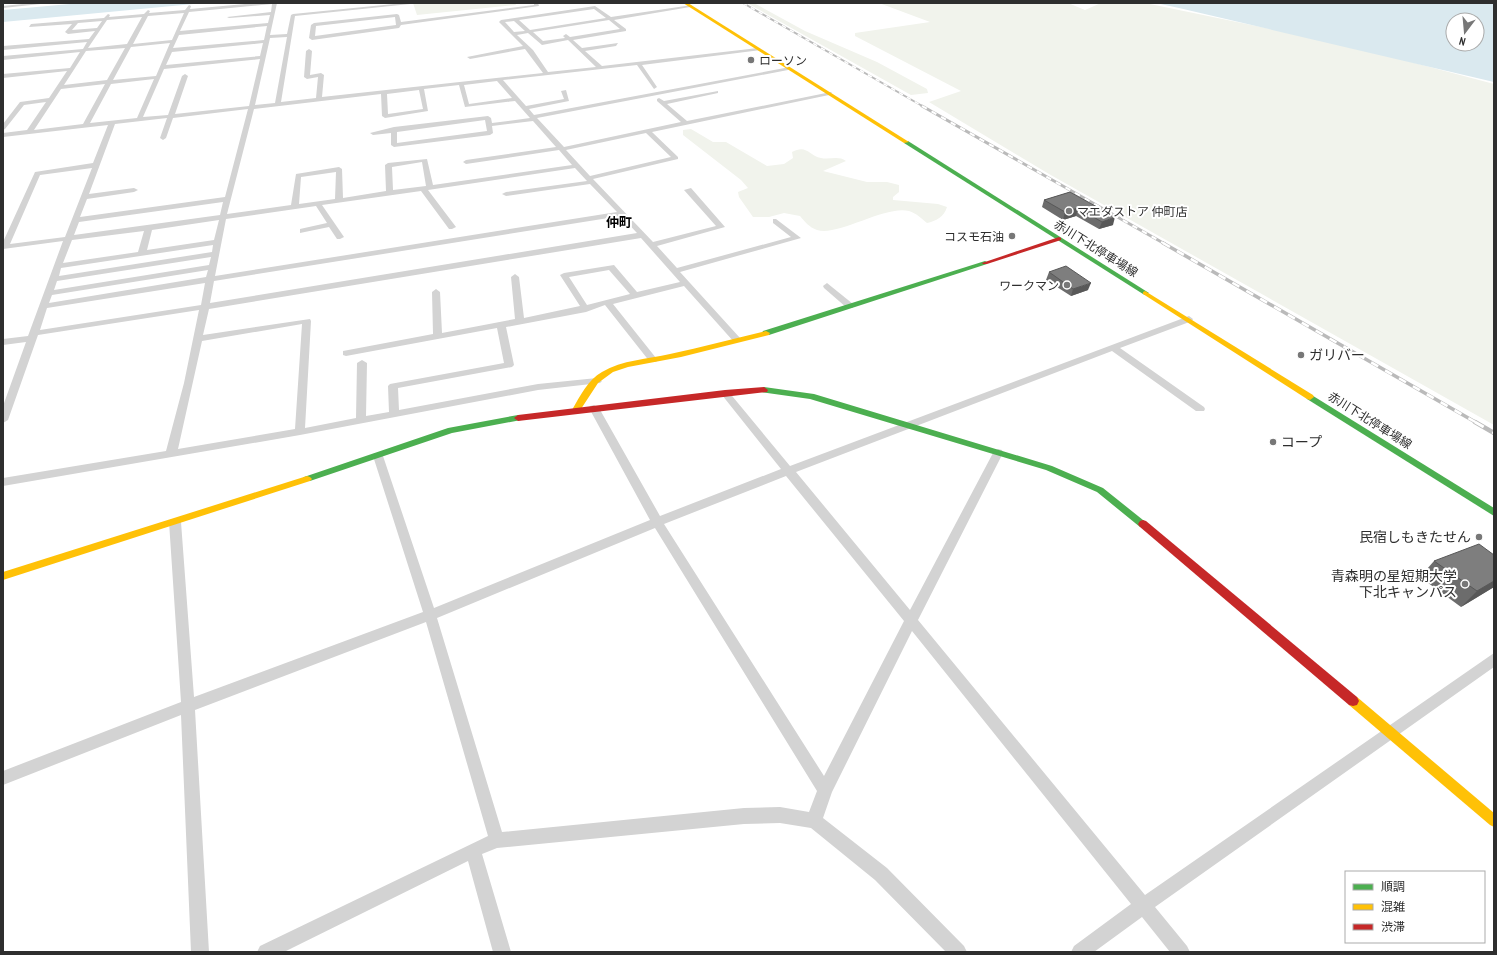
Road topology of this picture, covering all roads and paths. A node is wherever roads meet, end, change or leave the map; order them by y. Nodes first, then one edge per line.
1 (48, 3) edge
2 (272, 3) edge
3 (275, 3) edge
4 (337, 3) edge
5 (536, 3) edge
6 (385, 4) edge
7 (408, 4) edge
8 (687, 5) edge
9 (3, 7) edge
10 (189, 9) junction
11 (336, 10) junction
12 (569, 11) junction
13 (148, 13) junction
14 (273, 13) junction
15 (540, 15) junction
16 (574, 15) dead end
17 (107, 16) junction
18 (229, 17) dead end
19 (610, 18) junction
20 (515, 19) junction
21 (545, 19) dead end
22 (579, 19) dead end
23 (77, 21) junction
24 (584, 22) junction
25 (550, 23) dead end
26 (269, 24) junction
27 (399, 24) junction
28 (31, 26) dead end
29 (588, 26) dead end
30 (555, 27) junction
31 (98, 29) junction
32 (593, 30) dead end
33 (529, 31) junction
34 (179, 33) junction
35 (513, 34) junction
36 (598, 34) junction
37 (289, 35) junction
38 (267, 39) junction
39 (569, 39) junction
40 (91, 40) junction
41 (175, 41) junction
42 (542, 43) junction
43 (616, 44) dead end
44 (130, 46) junction
45 (3, 48) edge
46 (527, 48) junction
47 (86, 50) junction
48 (171, 50) junction
49 (582, 50) junction
50 (758, 50) junction
51 (309, 51) dead end
52 (262, 57) junction
53 (470, 57) dead end
54 (3, 58) edge
55 (638, 63) junction
56 (163, 67) junction
57 (600, 67) junction
58 (788, 68) junction
59 (72, 69) junction
60 (546, 73) junction
61 (3, 76) edge
62 (185, 76) dead end
63 (158, 77) junction
64 (498, 79) junction
65 (109, 82) junction
66 (462, 83) junction
67 (60, 87) junction
68 (421, 87) junction
69 (654, 87) dead end
70 (564, 91) dead end
71 (384, 92) junction
72 (716, 92) dead end
73 (829, 93) junction
74 (652, 94) junction
75 (319, 99) junction
76 (516, 99) junction
77 (51, 100) junction
78 (664, 103) junction
79 (278, 104) junction
80 (250, 107) junction
81 (524, 108) junction
82 (171, 116) junction
83 (534, 118) junction
84 (139, 120) junction
85 (112, 123) junction
86 (686, 123) junction
87 (489, 125) junction
88 (85, 126) junction
89 (3, 128) edge
90 (394, 129) junction
91 (29, 132) junction
92 (648, 132) junction
93 (373, 133) dead end
94 (3, 135) edge
95 (163, 138) dead end
96 (562, 149) junction
97 (466, 162) dead end
98 (96, 165) junction
99 (577, 166) junction
100 (590, 180) junction
101 (427, 188) junction
102 (134, 190) dead end
103 (688, 190) dead end
104 (390, 193) junction
105 (506, 194) dead end
106 (85, 197) junction
107 (228, 199) junction
108 (339, 200) junction
109 (318, 204) junction
110 (295, 207) junction
111 (623, 213) junction
112 (223, 217) junction
113 (77, 220) junction
114 (776, 221) dead end
115 (332, 224) junction
116 (452, 227) dead end
117 (149, 228) junction
118 (303, 231) dead end
119 (642, 235) junction
120 (340, 237) dead end
121 (69, 238) junction
122 (1059, 239) junction
123 (219, 242) junction
124 (651, 245) junction
125 (4, 247) edge
126 (142, 253) junction
127 (215, 254) junction
128 (59, 266) junction
129 (214, 267) junction
130 (674, 271) junction
131 (514, 277) dead end
132 (212, 278) junction
133 (54, 279) junction
134 (684, 283) junction
135 (827, 286) dead end
136 (436, 292) dead end
137 (48, 293) junction
138 (636, 296) junction
139 (607, 302) junction
140 (44, 306) junction
141 (850, 306) junction
142 (204, 307) junction
143 (586, 308) junction
144 (1189, 319) junction
145 (520, 321) junction
146 (501, 325) junction
147 (34, 335) junction
148 (438, 336) junction
149 (197, 339) junction
150 (737, 340) junction
151 (3, 342) edge
152 (1113, 348) junction
153 (346, 353) dead end
154 (653, 360) junction
155 (362, 363) dead end
156 (597, 381) junction
157 (726, 393) junction
158 (594, 408) junction
159 (1200, 409) dead end
160 (576, 410) junction
161 (394, 413) junction
162 (3, 420) edge
163 (362, 420) junction
164 (906, 426) junction
165 (300, 432) junction
166 (998, 453) junction
167 (171, 454) junction
168 (378, 456) junction
169 (791, 472) junction
170 (3, 482) edge
171 (1494, 513) edge
172 (175, 522) junction
173 (657, 522) junction
174 (3, 576) edge
175 (430, 615) junction
176 (911, 620) junction
177 (1494, 659) edge
178 (188, 706) junction
179 (1392, 734) junction
180 (3, 778) edge
181 (825, 790) junction
182 (814, 821) junction
183 (1494, 821) edge
184 (498, 840) junction
185 (473, 850) junction
186 (1142, 906) junction
187 (200, 952) edge
188 (266, 952) edge
189 (502, 952) edge
190 (958, 952) edge
191 (1080, 952) edge
192 (1181, 952) edge

1 - 9 street
2 - 10 street
3 - 14 street
4 - 11 street
5 - 27 street
6 - 7 street
6 - 11 street
8 - 19 street
8 - 50 street, 赤川下北停車場線
10 - 13 street
10 - 34 street
11 - 37 street
12 - 15 street
12 - 16 street
12 - 19 street
13 - 17 street
13 - 44 street
14 - 18 street
14 - 26 street
15 - 20 street
15 - 21 street
17 - 23 street
17 - 31 street
19 - 24 street
19 - 36 street
20 - 33 street
20 - 35 street
22 - 24 street
23 - 28 street
23 - 31 street
24 - 29 street
24 - 30 street
25 - 30 street
26 - 34 street
26 - 38 street
27 - 27 street
30 - 33 street
30 - 39 street
31 - 40 street
32 - 36 street
33 - 35 street
33 - 42 street
34 - 41 street
35 - 46 street
36 - 39 street
37 - 38 street
37 - 79 street
38 - 48 street
38 - 52 street
39 - 42 street
39 - 49 street
40 - 45 street
40 - 47 street
41 - 44 street
41 - 48 street
42 - 46 street
43 - 49 street
44 - 47 street
44 - 65 street
46 - 53 street
46 - 60 street
47 - 54 street
47 - 59 street
48 - 56 street
49 - 57 street
50 - 55 street
50 - 58 street, 赤川下北停車場線
51 - 75 street
52 - 56 street
52 - 80 street
55 - 57 street
55 - 69 street
56 - 63 street
57 - 60 street
58 - 73 street, 赤川下北停車場線
58 - 74 street
59 - 61 street
59 - 67 street
60 - 64 street
62 - 82 street
63 - 65 street
63 - 84 street
64 - 66 street
64 - 76 street
65 - 67 street
65 - 88 street
66 - 68 street
66 - 76 street
67 - 77 street
68 - 71 street
68 - 71 street
70 - 81 street
71 - 75 street
72 - 78 street
73 - 86 street
73 - 122 street, 赤川下北停車場線
74 - 78 street
74 - 83 street
75 - 79 street
76 - 81 street
77 - 89 street
77 - 91 street
78 - 86 street
79 - 80 street
80 - 82 street
80 - 107 street
81 - 83 street
82 - 84 street
82 - 95 street
83 - 87 street
83 - 96 street
84 - 85 street
85 - 88 street
85 - 98 street
86 - 92 street
87 - 90 street
87 - 90 street
88 - 91 street
90 - 93 street
91 - 94 street
92 - 96 street
92 - 100 street
96 - 97 street
96 - 99 street
98 - 106 street
98 - 125 street
99 - 100 street
99 - 101 street
100 - 105 street
100 - 111 street
101 - 104 street
101 - 104 street
101 - 116 street
102 - 106 street
103 - 124 street
104 - 108 street
106 - 113 street
107 - 112 street
107 - 113 street
108 - 109 street
108 - 110 street
109 - 110 street
109 - 115 street
110 - 112 street
111 - 119 street
111 - 132 street
112 - 117 street
112 - 123 street
113 - 121 street
114 - 130 street
115 - 118 street
115 - 120 street
117 - 121 street
117 - 126 street
119 - 124 street
119 - 142 street
121 - 125 street
121 - 128 street
122 - 141 street
122 - 144 street, 赤川下北停車場線
123 - 126 street
123 - 127 street
124 - 130 street
126 - 128 street
127 - 129 street
127 - 133 street
128 - 133 street
129 - 132 street
129 - 137 street
130 - 134 street
131 - 145 street
132 - 140 street
132 - 142 street
133 - 137 street
134 - 138 street
134 - 150 street
135 - 141 street
136 - 148 street
137 - 140 street
138 - 139 street
138 - 143 street
139 - 143 street
139 - 154 street
140 - 147 street
141 - 150 street
142 - 147 street
142 - 149 street
143 - 145 street
144 - 152 street
144 - 171 street, 赤川下北停車場線
145 - 146 street
146 - 148 street
146 - 161 street
147 - 151 street
147 - 162 street
148 - 153 street
149 - 165 street
149 - 167 street
150 - 154 street
152 - 159 street
152 - 164 street
154 - 156 street
155 - 163 street
156 - 160 street
156 - 161 street
157 - 158 street
157 - 164 street
157 - 169 street
158 - 160 street
158 - 173 street
160 - 168 street
161 - 163 street
163 - 165 street
164 - 166 street
164 - 169 street
165 - 167 street
166 - 176 street
166 - 179 street
167 - 170 street
168 - 172 street
168 - 175 street
169 - 173 street
169 - 176 street
172 - 174 street
172 - 178 street
173 - 175 street
173 - 181 street
175 - 178 street
175 - 184 street
176 - 181 street
176 - 186 street
177 - 179 street
178 - 180 street
178 - 187 street
179 - 183 street
179 - 186 street
181 - 182 street
182 - 184 street
182 - 190 street
184 - 185 street
185 - 188 street
185 - 189 street
186 - 191 street
186 - 192 street

